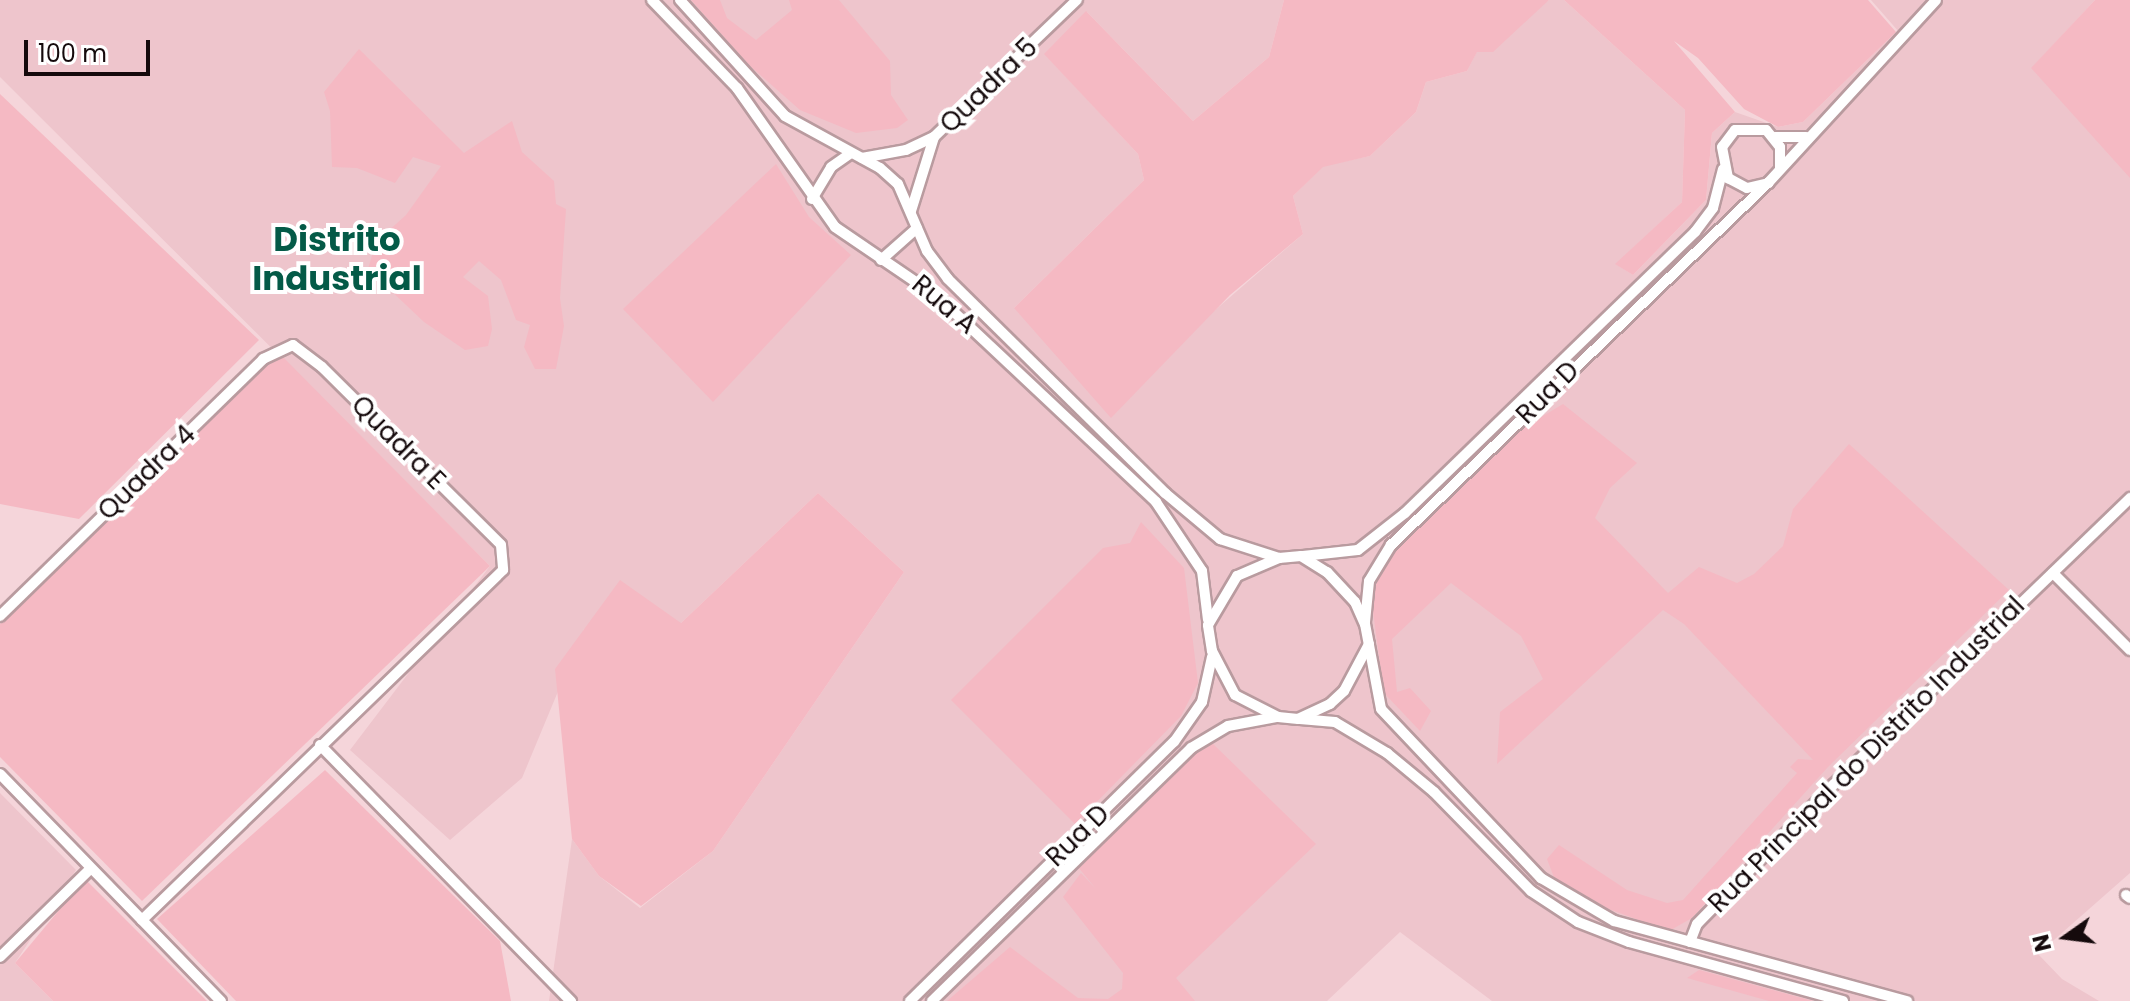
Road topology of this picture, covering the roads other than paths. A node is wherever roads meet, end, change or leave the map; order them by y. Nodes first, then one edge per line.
1 (652, 0) edge
2 (680, 0) edge
3 (1077, 0) edge
4 (1936, 0) edge
5 (934, 137) junction
6 (1775, 137) junction
7 (1806, 137) junction
8 (851, 153) junction
9 (862, 158) junction
10 (1723, 169) junction
11 (1780, 169) junction
12 (1768, 183) junction
13 (812, 199) junction
14 (911, 211) junction
15 (917, 228) junction
16 (881, 260) junction
17 (1575, 348) junction
18 (302, 350) joint
19 (1585, 356) junction
20 (1104, 433) junction
21 (1096, 443) junction
22 (2130, 498) edge
23 (1301, 556) junction
24 (1279, 558) junction
25 (2053, 573) junction
26 (0, 616) edge
27 (1365, 624) junction
28 (1208, 625) junction
29 (1369, 644) junction
30 (2130, 650) edge
31 (1212, 651) junction
32 (1278, 717) junction
33 (1298, 719) junction
34 (320, 745) junction
35 (0, 774) edge
36 (89, 870) junction
37 (1541, 878) junction
38 (1531, 891) junction
39 (142, 920) junction
40 (1690, 942) junction
41 (967, 945) junction
42 (978, 956) junction
43 (0, 957) edge
44 (221, 1001) edge
45 (571, 1001) edge
46 (910, 1001) edge
47 (932, 1001) edge
48 (1843, 1001) edge
49 (1907, 1001) edge

1 - 13 street, Rua A
2 - 8 street, Rua A
3 - 5 street, Quadra 5
4 - 7 street
5 - 9 street, Quadra 5
5 - 14 street, Quadra 5
6 - 7 street
6 - 10 street
6 - 11 street
7 - 11 street
8 - 9 street, Rua A
8 - 13 street
9 - 14 street, Rua A
10 - 12 street
10 - 17 street, Rua D
11 - 12 street
12 - 19 street, Rua D
13 - 16 street, Rua A
14 - 15 street, Rua A
15 - 16 street
15 - 20 street, Rua A
16 - 21 street, Rua A
17 - 19 street
17 - 23 street, Rua D
18 - 26 street, Quadra 4
18 - 34 street, Quadra E
19 - 27 street, Rua D
20 - 21 street
20 - 24 street, Rua A
21 - 28 street, Rua A
22 - 25 street, Rua Principal do Distrito Industrial
23 - 24 street
23 - 27 street
24 - 28 street
25 - 30 street
25 - 40 street, Rua Principal do Distrito Industrial
27 - 29 street
28 - 31 street
29 - 33 street
29 - 37 street
31 - 32 street
31 - 41 street, Rua D
32 - 33 street
32 - 42 street, Rua D
33 - 38 street
34 - 39 street
34 - 45 street
35 - 36 street
36 - 39 street
36 - 43 street
37 - 38 street
37 - 40 street
38 - 48 street
39 - 44 street
40 - 49 street
41 - 42 street
41 - 46 street, Rua D
42 - 47 street, Rua D

